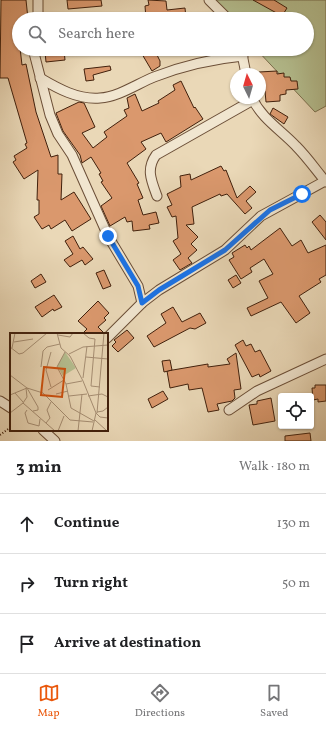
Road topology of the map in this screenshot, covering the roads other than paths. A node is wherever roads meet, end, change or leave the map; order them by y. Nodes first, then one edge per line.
1 (38, 0) edge
2 (209, 0) edge
3 (38, 12) edge
4 (221, 12) edge
5 (35, 56) edge
6 (230, 56) edge
7 (243, 56) edge
8 (245, 68) edge
9 (40, 78) junction
10 (244, 104) edge
11 (257, 104) edge
12 (325, 181) edge
13 (157, 196) dead end
14 (142, 303) junction
15 (108, 337) edge
16 (326, 359) edge
17 (0, 401) edge
18 (10, 407) edge
19 (229, 410) dead end
20 (44, 431) edge
21 (55, 441) edge

1 - 3 street
2 - 4 street
5 - 9 street
6 - 9 street
7 - 8 street
9 - 14 street
10 - 13 street
11 - 12 street
12 - 14 street
14 - 15 street
16 - 19 street
17 - 18 street
20 - 21 street

